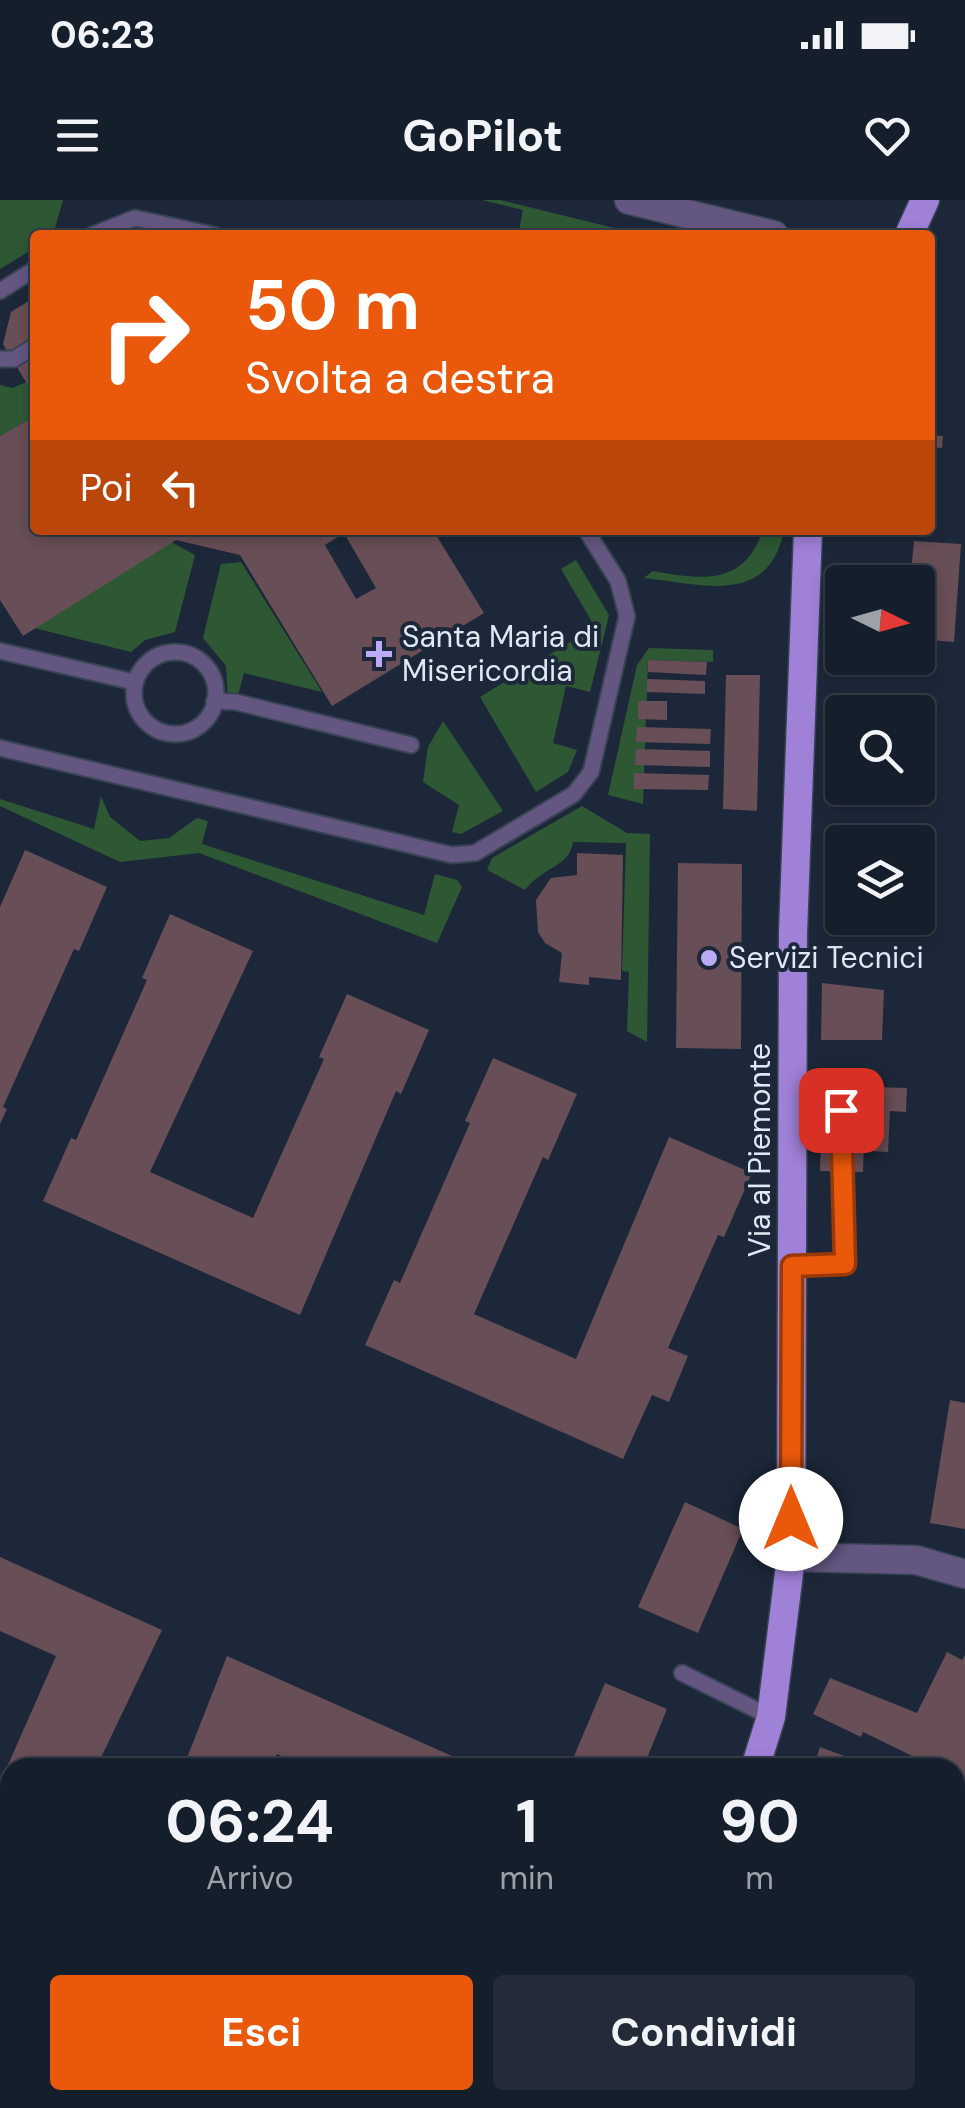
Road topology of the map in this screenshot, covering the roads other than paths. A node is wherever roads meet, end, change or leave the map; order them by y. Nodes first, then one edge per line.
1 (630, 200) edge
2 (926, 200) edge
3 (105, 230) edge
4 (191, 230) edge
5 (753, 230) edge
6 (911, 230) edge
7 (30, 272) edge
8 (0, 291) edge
9 (30, 349) edge
10 (0, 359) edge
11 (589, 535) edge
12 (808, 535) edge
13 (0, 650) edge
14 (134, 682) junction
15 (214, 700) junction
16 (411, 745) dead end
17 (0, 748) edge
18 (793, 1105) junction
19 (792, 1266) junction
20 (790, 1557) junction
21 (965, 1574) edge
22 (682, 1673) dead end
23 (771, 1717) junction
24 (758, 1758) edge

1 - 5 street
2 - 6 main road
3 - 4 lane
7 - 8 lane
9 - 10 lane
11 - 17 lane
12 - 18 main road, Via al Piemonte
13 - 14 lane
14 - 15 lane
14 - 15 lane
15 - 16 lane
18 - 19 main road, Via al Piemonte
18 - 19 lane
19 - 20 main road, Via al Piemonte
20 - 21 street
20 - 23 main road, Via al Piemonte
22 - 23 lane
23 - 24 main road, Via al Piemonte

